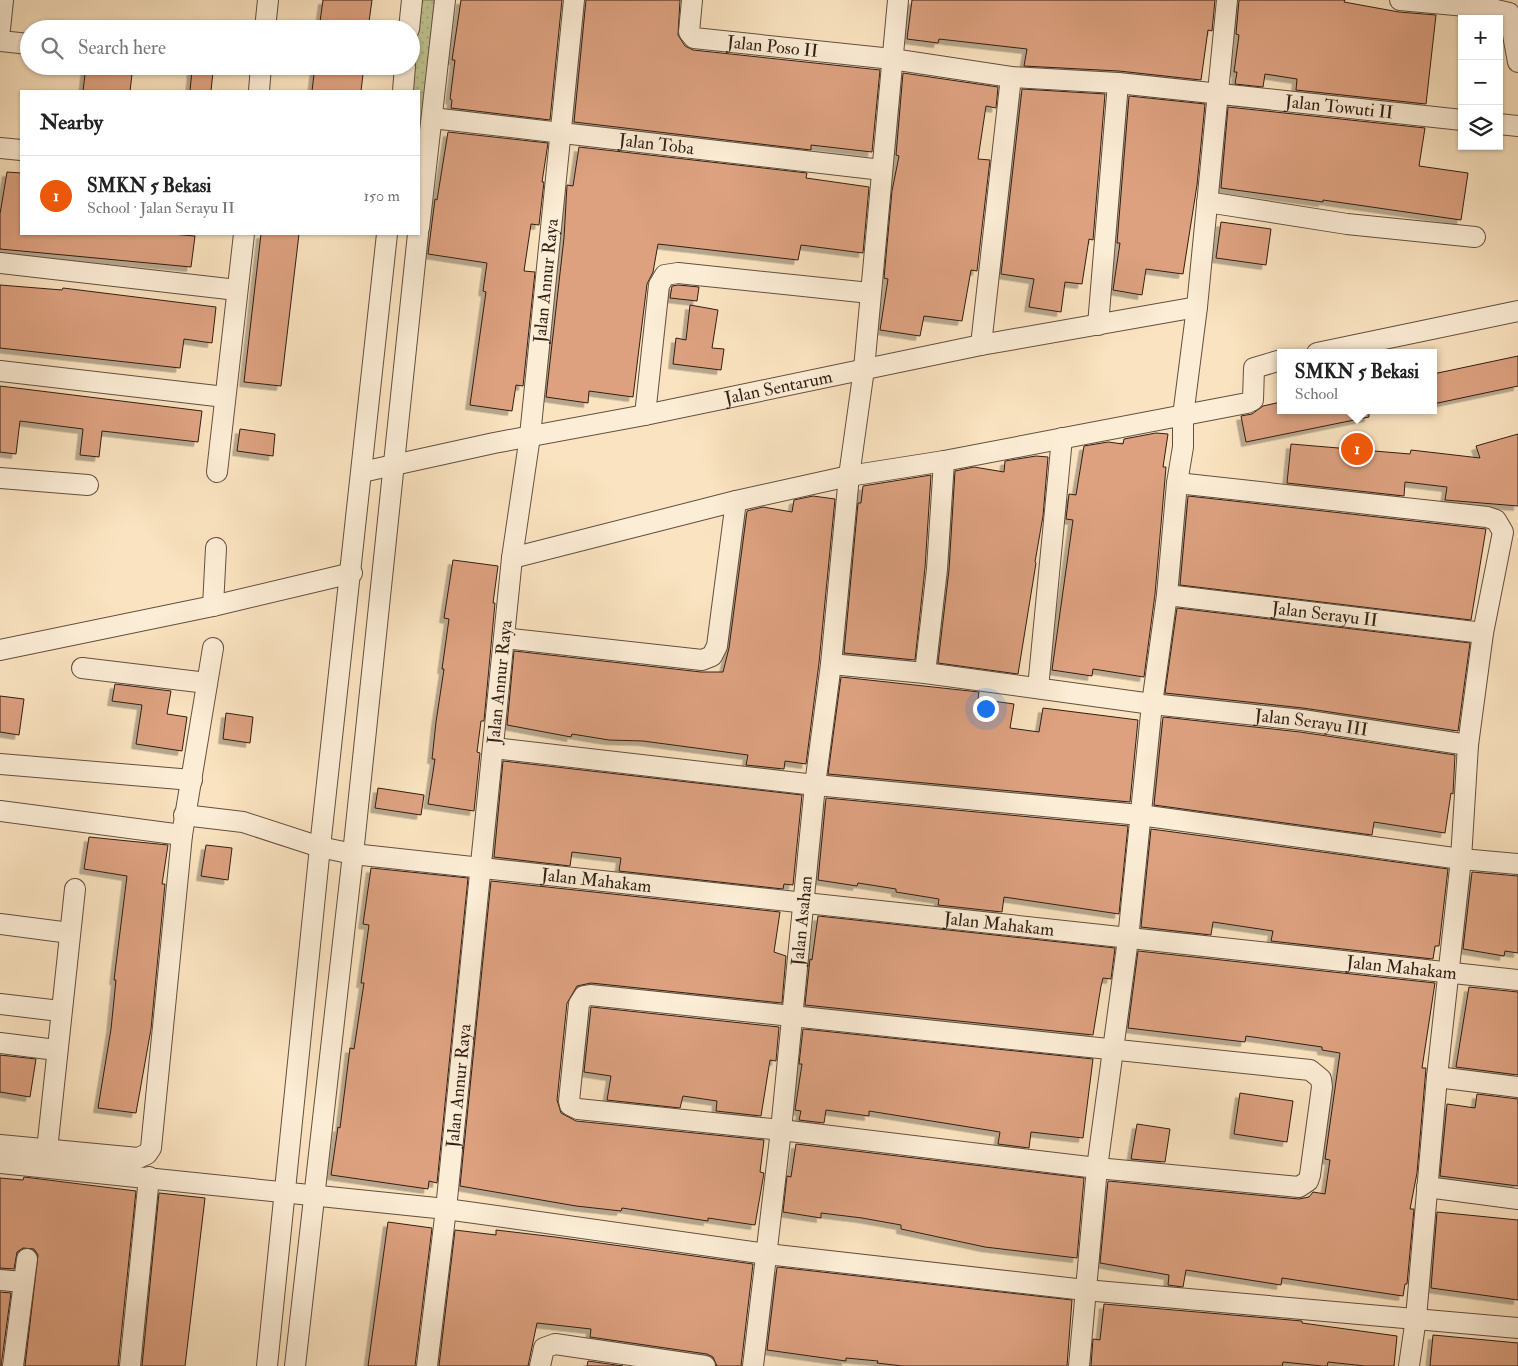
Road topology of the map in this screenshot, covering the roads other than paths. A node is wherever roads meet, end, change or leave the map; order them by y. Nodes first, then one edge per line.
1 (3, 0) edge
2 (268, 0) edge
3 (412, 0) edge
4 (445, 0) edge
5 (574, 0) edge
6 (692, 0) edge
7 (898, 0) edge
8 (1227, 0) edge
9 (1400, 0) edge
10 (1508, 6) edge
11 (266, 20) edge
12 (410, 20) edge
13 (0, 29) edge
14 (0, 41) edge
15 (20, 43) edge
16 (892, 59) junction
17 (1518, 62) edge
18 (260, 75) edge
19 (404, 75) edge
20 (1011, 76) junction
21 (1118, 83) junction
22 (259, 90) edge
23 (403, 90) edge
24 (1216, 95) junction
25 (432, 118) junction
26 (1458, 120) edge
27 (1503, 124) edge
28 (1518, 126) edge
29 (560, 134) junction
30 (0, 148) edge
31 (20, 150) edge
32 (882, 170) junction
33 (420, 194) edge
34 (1207, 202) junction
35 (244, 235) edge
36 (387, 235) edge
37 (418, 235) edge
38 (1475, 237) dead end
39 (0, 263) edge
40 (237, 290) junction
41 (870, 294) junction
42 (1197, 307) junction
43 (1518, 311) edge
44 (1098, 324) junction
45 (981, 345) junction
46 (1336, 349) edge
47 (1277, 361) edge
48 (864, 369) junction
49 (0, 371) edge
50 (225, 397) junction
51 (645, 415) junction
52 (1183, 416) junction
53 (530, 436) junction
54 (1062, 438) junction
55 (944, 461) junction
56 (394, 464) junction
57 (217, 472) dead end
58 (362, 472) junction
59 (848, 476) junction
60 (0, 478) edge
61 (1177, 483) junction
62 (88, 485) dead end
63 (736, 501) junction
64 (216, 548) dead end
65 (512, 558) junction
66 (352, 573) junction
67 (1167, 595) junction
68 (213, 606) junction
69 (1483, 633) junction
70 (504, 638) junction
71 (212, 648) dead end
72 (0, 650) edge
73 (831, 664) junction
74 (82, 668) dead end
75 (924, 673) junction
76 (207, 683) junction
77 (1038, 688) junction
78 (1152, 704) junction
79 (1468, 746) junction
80 (494, 748) junction
81 (0, 764) edge
82 (192, 780) junction
83 (815, 785) junction
84 (0, 811) edge
85 (1140, 815) junction
86 (183, 825) junction
87 (320, 847) junction
88 (353, 854) junction
89 (1461, 859) junction
90 (1518, 864) edge
91 (480, 868) junction
92 (75, 889) dead end
93 (802, 903) junction
94 (0, 924) edge
95 (70, 933) junction
96 (1128, 939) junction
97 (1450, 972) junction
98 (1518, 980) edge
99 (0, 1004) edge
100 (60, 1012) junction
101 (790, 1014) junction
102 (0, 1043) edge
103 (56, 1050) junction
104 (1113, 1050) junction
105 (1437, 1077) junction
106 (1518, 1087) edge
107 (781, 1130) junction
108 (0, 1145) edge
109 (47, 1150) junction
110 (0, 1163) edge
111 (1097, 1168) junction
112 (150, 1177) junction
113 (1427, 1187) junction
114 (285, 1191) junction
115 (313, 1194) junction
116 (1518, 1199) edge
117 (446, 1209) junction
118 (767, 1254) junction
119 (27, 1259) dead end
120 (0, 1280) edge
121 (23, 1282) junction
122 (1086, 1290) junction
123 (1416, 1318) junction
124 (1518, 1328) edge
125 (13, 1366) edge
126 (130, 1366) edge
127 (267, 1366) edge
128 (295, 1366) edge
129 (428, 1366) edge
130 (540, 1366) edge
131 (705, 1366) edge
132 (753, 1366) edge
133 (1079, 1366) edge
134 (1409, 1366) edge

1 - 13 street
2 - 11 street
3 - 12 street
4 - 25 street
5 - 29 street, Jalan Annur Raya
6 - 16 street, Jalan Poso II
7 - 16 street, Jalan Asahan
8 - 24 street
9 - 10 street
10 - 17 street
14 - 15 street
16 - 20 street, Jalan Poso II
16 - 32 street, Jalan Asahan
18 - 22 street
19 - 23 street
20 - 21 street, Jalan Towuti II
20 - 45 street
21 - 24 street, Jalan Towuti II
21 - 44 street
24 - 26 street, Jalan Towuti II
24 - 34 street
25 - 29 street, Jalan Toba
25 - 33 street
27 - 28 street
29 - 32 street, Jalan Toba
29 - 53 street, Jalan Annur Raya
30 - 31 street
32 - 41 street, Jalan Asahan
34 - 38 street
34 - 42 street
35 - 40 street
36 - 58 street
37 - 56 street
39 - 40 street
40 - 50 street
41 - 48 street, Jalan Asahan
41 - 51 street
42 - 44 street, Jalan Sentarum
42 - 52 street
43 - 46 street
44 - 45 street, Jalan Sentarum
45 - 48 street, Jalan Sentarum
47 - 52 street
48 - 51 street, Jalan Sentarum
48 - 59 street, Jalan Asahan
49 - 50 street
50 - 57 street
51 - 53 street, Jalan Sentarum
52 - 54 street
52 - 61 street
53 - 56 street, Jalan Sentarum
53 - 65 street, Jalan Annur Raya
54 - 55 street
54 - 77 street
55 - 59 street
55 - 75 street
56 - 58 street, Jalan Sentarum
56 - 88 street
58 - 66 street
59 - 63 street
59 - 73 street, Jalan Asahan
60 - 62 street
61 - 67 street
61 - 69 street
63 - 65 street
63 - 70 street
64 - 68 street
65 - 70 street, Jalan Annur Raya
66 - 68 street
66 - 87 street
67 - 69 street, Jalan Serayu II
67 - 78 street
68 - 72 street
69 - 79 street
70 - 80 street, Jalan Annur Raya
71 - 76 street
73 - 75 street, Jalan Serayu III
73 - 83 street, Jalan Asahan
74 - 76 street
75 - 77 street, Jalan Serayu III
76 - 82 street
77 - 78 street, Jalan Serayu III
78 - 79 street, Jalan Serayu III
78 - 85 street
79 - 89 street
80 - 83 street
80 - 91 street, Jalan Annur Raya
81 - 82 street
82 - 86 street
83 - 85 street
83 - 93 street, Jalan Asahan
84 - 86 street, Jalan Mahakam
85 - 89 street
85 - 96 street
86 - 87 street, Jalan Mahakam
86 - 109 street
87 - 88 street, Jalan Mahakam
87 - 114 street
88 - 91 street, Jalan Mahakam
88 - 115 street
89 - 90 street
89 - 97 street
91 - 93 street, Jalan Mahakam
91 - 117 street, Jalan Annur Raya
92 - 95 street
93 - 96 street, Jalan Mahakam
93 - 101 street, Jalan Asahan
94 - 95 street
95 - 100 street
96 - 97 street, Jalan Mahakam
96 - 104 street
97 - 98 street, Jalan Mahakam
97 - 105 street
99 - 100 street
100 - 103 street
101 - 104 street
101 - 107 street, Jalan Asahan
101 - 107 street
102 - 103 street
103 - 109 street
104 - 111 street
104 - 111 street
105 - 106 street
105 - 113 street
107 - 111 street
107 - 118 street, Jalan Asahan
108 - 109 street
110 - 112 street
111 - 122 street
112 - 114 street
112 - 126 street
113 - 116 street
113 - 123 street
114 - 115 street
114 - 127 street
115 - 117 street
115 - 128 street
117 - 118 street
117 - 129 street, Jalan Annur Raya
118 - 122 street
118 - 132 street, Jalan Asahan
119 - 121 street
120 - 121 street
121 - 125 street
122 - 123 street
122 - 133 street
123 - 124 street
123 - 134 street
130 - 131 street

